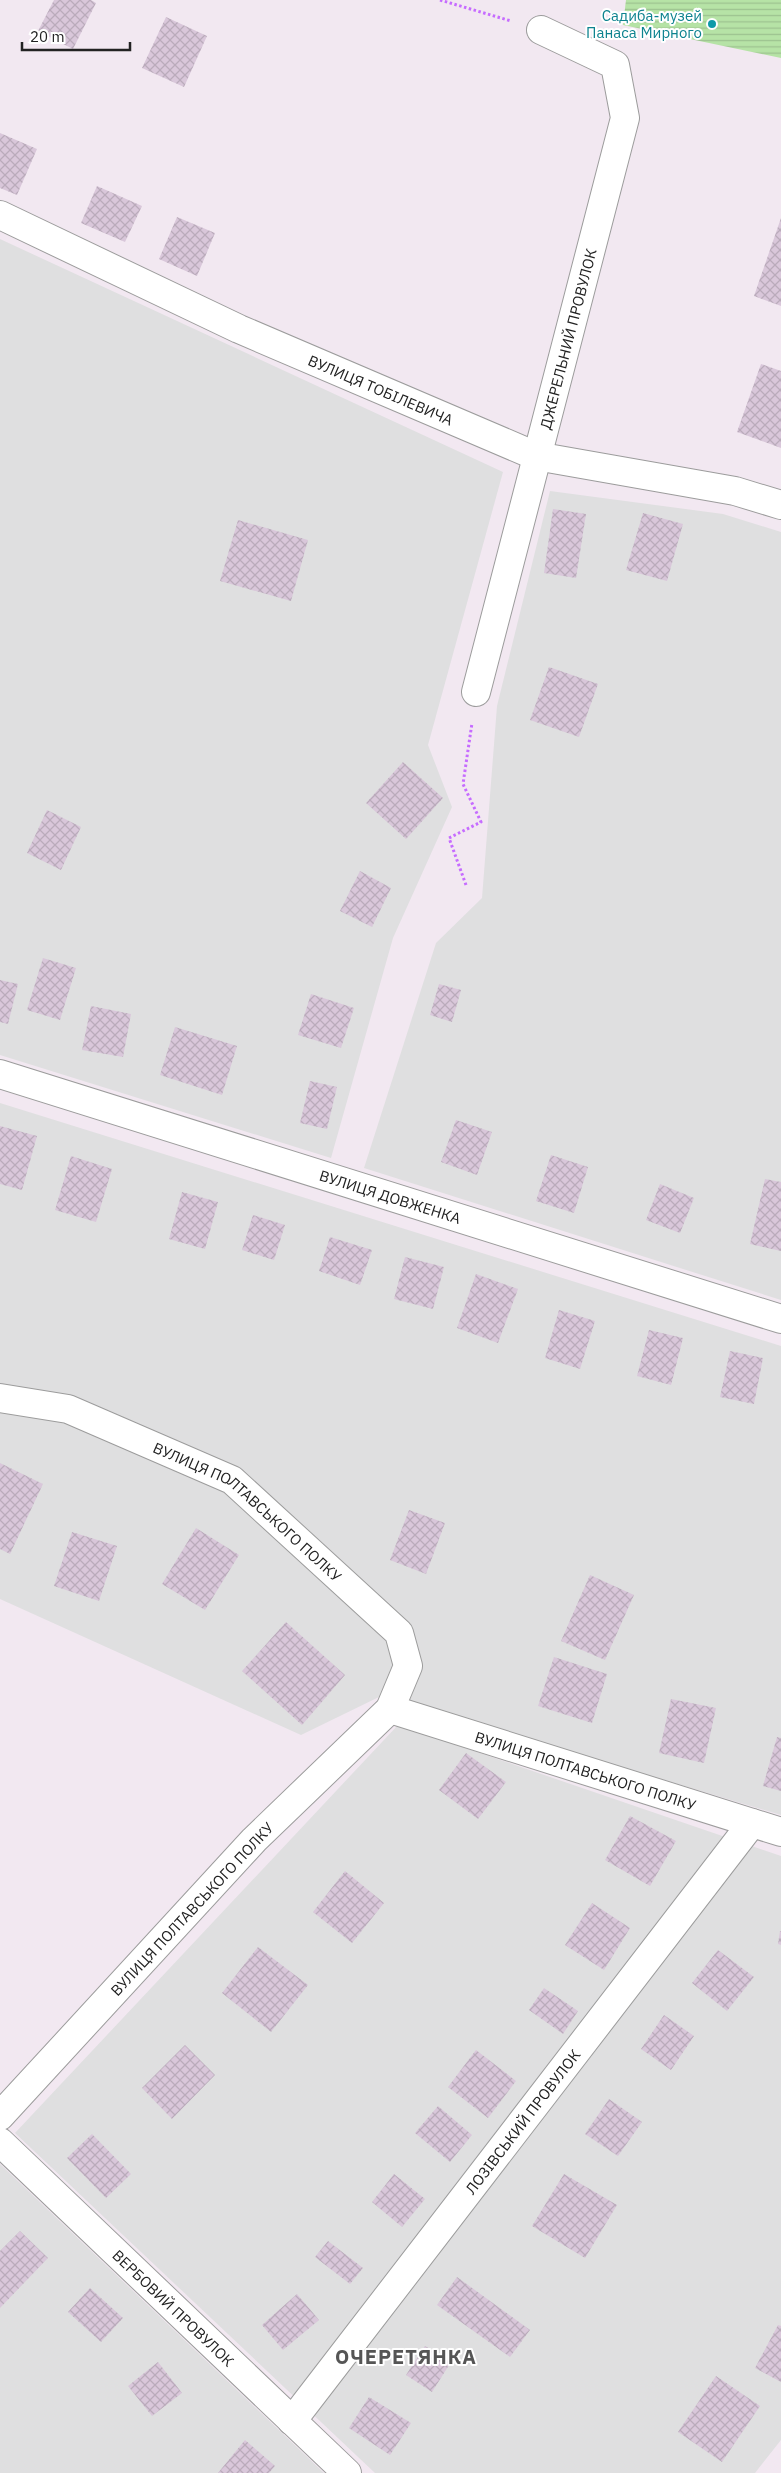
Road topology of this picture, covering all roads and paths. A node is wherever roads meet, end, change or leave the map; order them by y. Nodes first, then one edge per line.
1 (440, 0) edge
2 (541, 30) joint
3 (0, 215) edge
4 (536, 456) junction
5 (781, 505) edge
6 (476, 692) joint
7 (466, 885) dead end
8 (0, 1074) edge
9 (781, 1319) edge
10 (0, 1398) edge
11 (390, 1709) junction
12 (752, 1823) junction
13 (781, 1832) edge
14 (0, 2116) edge
15 (0, 2142) edge
16 (292, 2421) junction
17 (347, 2473) edge

1 - 2 path
2 - 4 street, ДЖЕРЕЛЬНИЙ ПРОВУЛОК
3 - 4 street, ВУЛИЦЯ ТОБІЛЕВИЧА
4 - 5 street, ВУЛИЦЯ ТОБІЛЕВИЧА
4 - 6 street, ДЖЕРЕЛЬНИЙ ПРОВУЛОК
6 - 7 path
8 - 9 street, ВУЛИЦЯ ДОВЖЕНКА
10 - 11 street, ВУЛИЦЯ ПОЛТАВСЬКОГО ПОЛКУ
11 - 12 street, ВУЛИЦЯ ПОЛТАВСЬКОГО ПОЛКУ
11 - 14 street, ВУЛИЦЯ ПОЛТАВСЬКОГО ПОЛКУ
12 - 13 street, ВУЛИЦЯ ПОЛТАВСЬКОГО ПОЛКУ
12 - 16 street, ЛОЗІВСЬКИЙ ПРОВУЛОК
15 - 16 street, ВЕРБОВИЙ ПРОВУЛОК
16 - 17 street, ВЕРБОВИЙ ПРОВУЛОК

